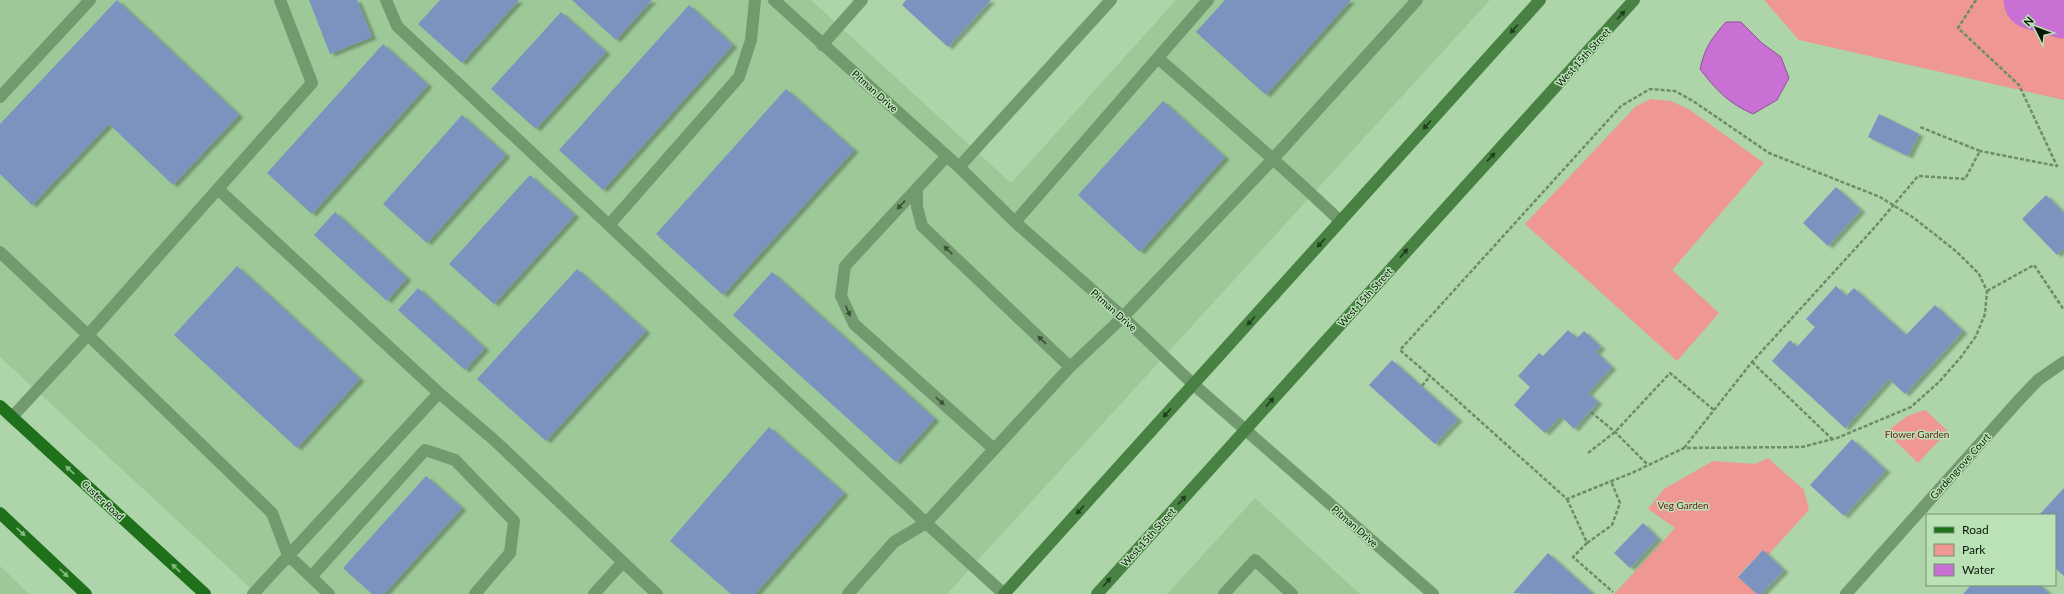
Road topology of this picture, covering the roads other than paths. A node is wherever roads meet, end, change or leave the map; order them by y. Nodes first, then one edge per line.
1 (90, 0) edge
2 (280, 0) edge
3 (386, 0) edge
4 (756, 0) edge
5 (774, 0) edge
6 (862, 0) edge
7 (1111, 0) edge
8 (1208, 0) edge
9 (1417, 0) edge
10 (1540, 0) edge
11 (1634, 0) edge
12 (822, 45) junction
13 (1158, 58) junction
14 (0, 97) edge
15 (947, 156) junction
16 (1273, 159) junction
17 (959, 167) junction
18 (917, 188) junction
19 (218, 189) junction
20 (1015, 222) junction
21 (1340, 222) junction
22 (609, 225) junction
23 (0, 252) edge
24 (1123, 317) junction
25 (88, 335) junction
26 (2064, 362) edge
27 (1070, 367) junction
28 (1193, 384) junction
29 (439, 393) junction
30 (0, 406) edge
31 (12, 417) junction
32 (1244, 431) junction
33 (994, 449) junction
34 (0, 513) edge
35 (926, 523) junction
36 (288, 555) junction
37 (623, 562) junction
38 (311, 577) junction
39 (86, 594) edge
40 (205, 594) edge
41 (253, 594) edge
42 (329, 594) edge
43 (475, 594) edge
44 (594, 594) edge
45 (657, 594) edge
46 (848, 594) edge
47 (1004, 594) edge
48 (1096, 594) edge
49 (1224, 594) edge
50 (1292, 594) edge
51 (1433, 594) edge
52 (1846, 594) edge

1 - 14 street
2 - 19 street
3 - 22 street
4 - 22 street
5 - 12 street, Pitman Drive
6 - 12 street
7 - 17 street
8 - 13 street
9 - 16 street
10 -> 21 main road
32 -> 11 main road, West 15th Street
12 - 15 street, Pitman Drive
13 - 16 street
13 - 20 street
15 - 17 street, Pitman Drive
15 - 18 street
16 - 21 street
16 - 24 street
17 - 20 street, Pitman Drive
27 -> 18 street
18 -> 33 street
19 - 25 street
19 - 29 street
20 - 24 street, Pitman Drive
21 -> 28 main road
22 - 35 street
23 - 25 street
24 - 27 street
24 - 28 street, Pitman Drive
25 - 31 street
25 - 36 street
26 - 52 street, Gardengrove Court
27 - 33 street
28 - 32 street, Pitman Drive
28 -> 47 main road
29 - 36 street
29 - 37 street
30 - 31 main road, Custer Road
40 -> 31 main road, Custer Road
48 -> 32 main road, West 15th Street
32 - 51 street, Pitman Drive
33 - 35 street
34 -> 39 main road
35 - 46 street
35 - 47 street
36 - 38 street
36 - 41 street
37 - 44 street
37 - 45 street
38 - 42 street
38 - 43 street
49 - 50 street

